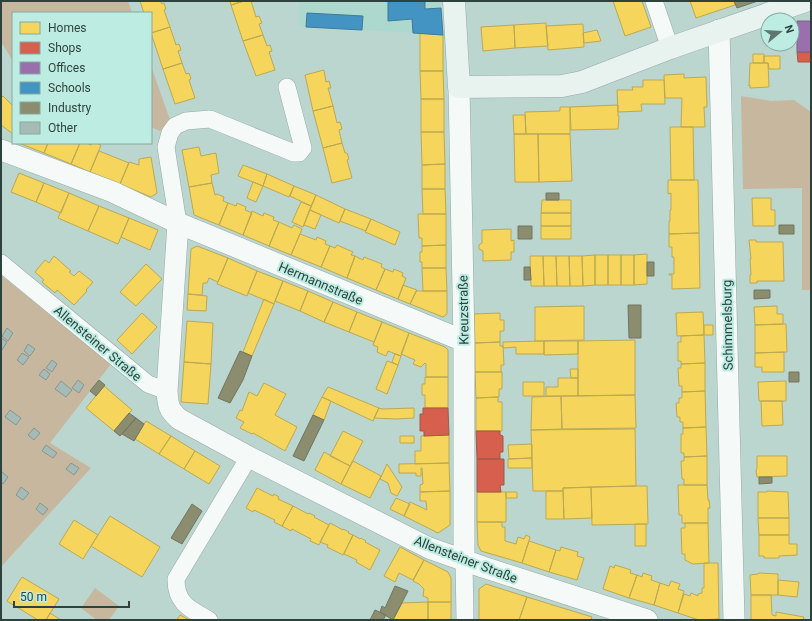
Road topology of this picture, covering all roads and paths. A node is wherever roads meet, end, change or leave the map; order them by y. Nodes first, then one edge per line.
1 (454, 1) edge
2 (654, 1) edge
3 (805, 1) edge
4 (719, 30) junction
5 (670, 48) junction
6 (287, 87) dead end
7 (459, 87) junction
8 (1, 150) edge
9 (178, 223) junction
10 (1, 263) edge
11 (464, 341) junction
12 (167, 390) junction
13 (249, 457) junction
14 (464, 560) junction
15 (209, 620) edge
16 (465, 620) edge
17 (647, 620) edge
18 (734, 620) edge

1 - 7 main road, Kreuzstraße
2 - 5 street
3 - 4 main road
4 - 5 main road
4 - 18 street, Schimmelsburg
5 - 7 main road
6 - 9 street
7 - 11 street, Kreuzstraße
8 - 9 street, Hermannstraße
9 - 11 street, Hermannstraße
9 - 12 street
10 - 12 street, Allensteiner Straße
11 - 14 street, Kreuzstraße
12 - 13 street, Allensteiner Straße
13 - 14 street, Allensteiner Straße
13 - 15 street
14 - 16 street, Kreuzstraße
14 - 17 street, Allensteiner Straße

